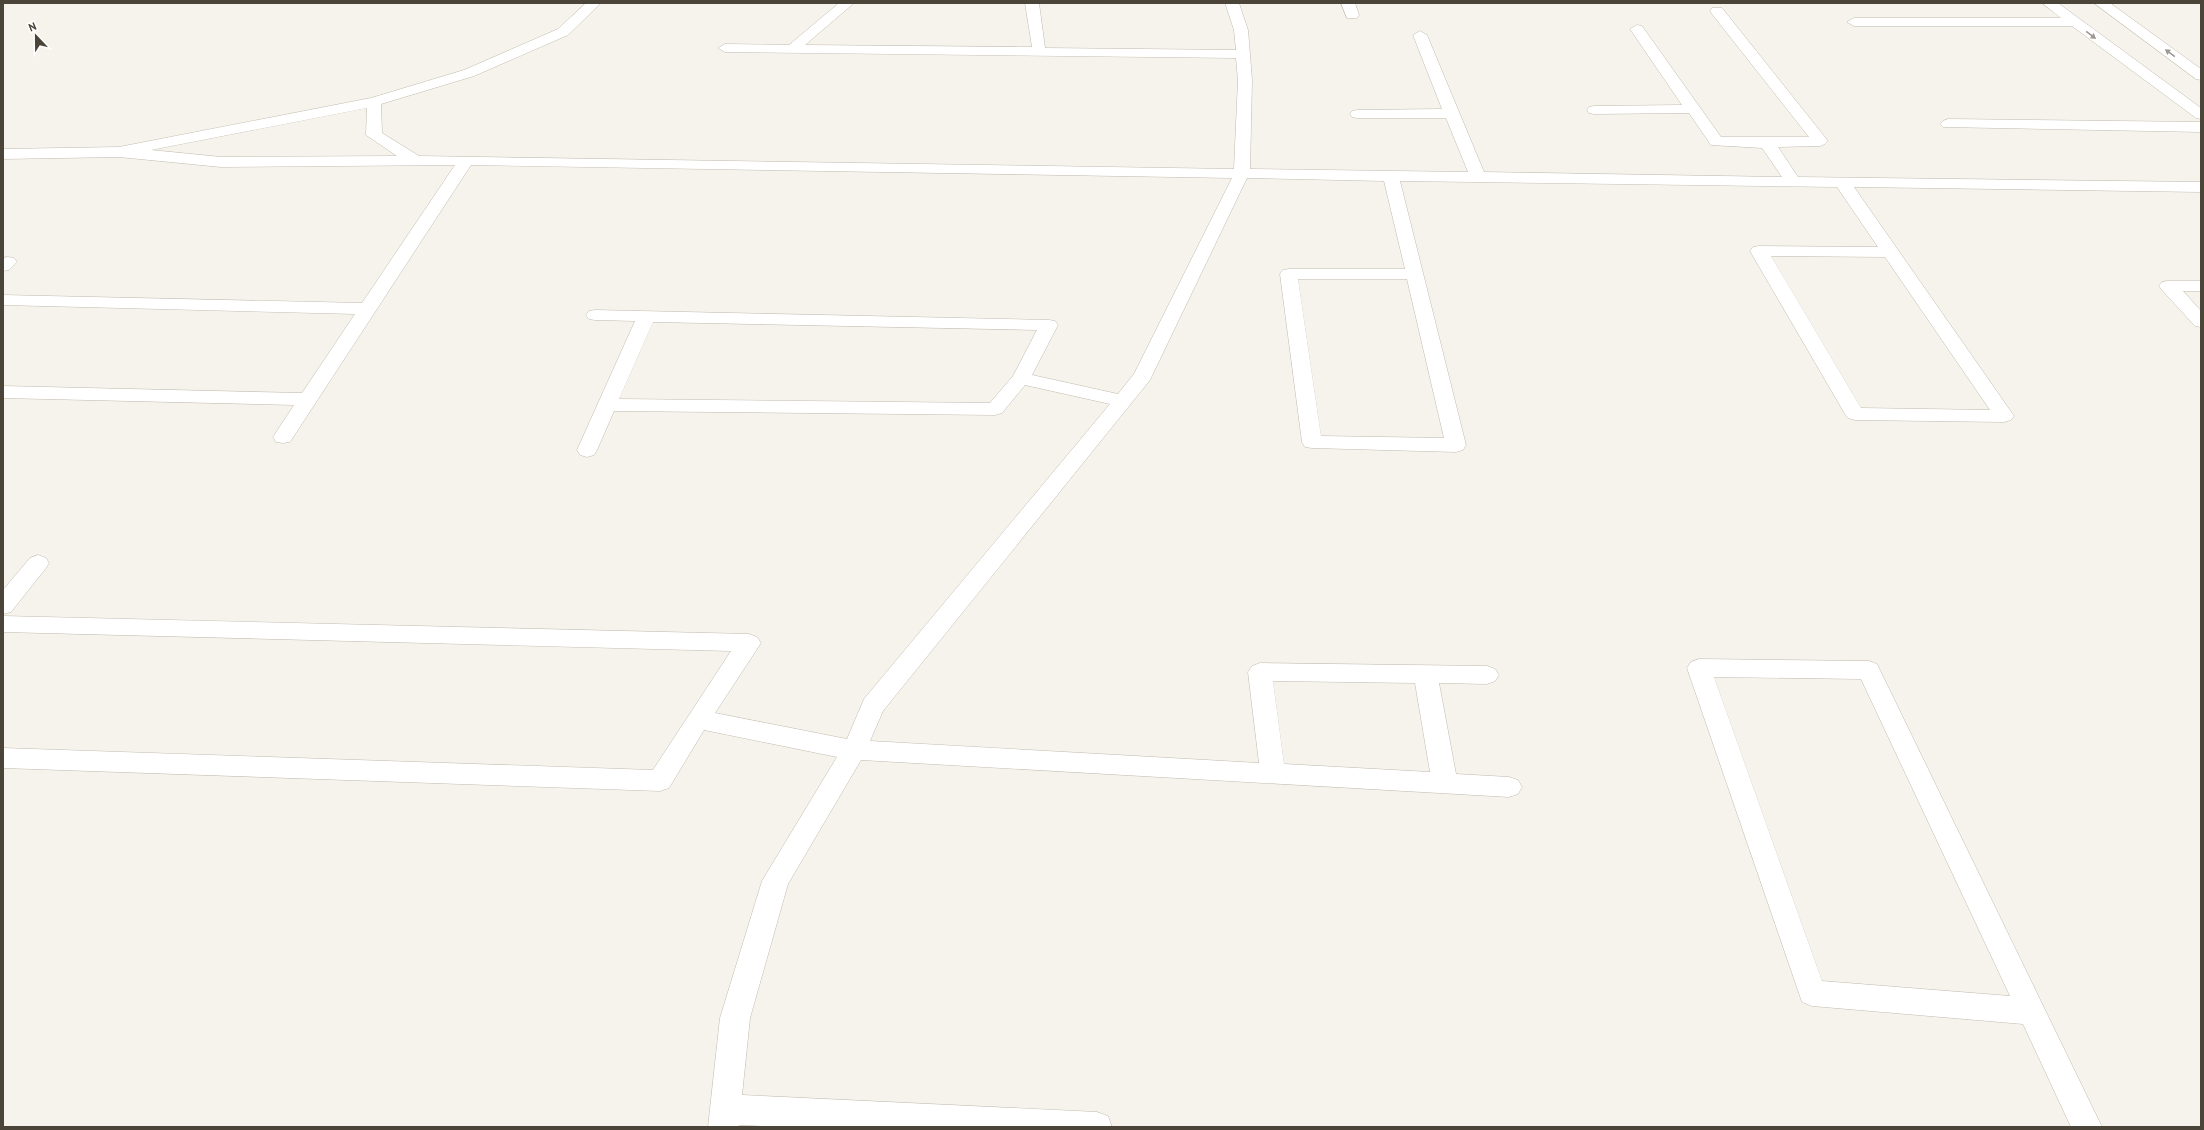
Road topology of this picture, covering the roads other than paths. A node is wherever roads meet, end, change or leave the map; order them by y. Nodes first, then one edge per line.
1 (594, 3) edge
2 (847, 3) edge
3 (1032, 3) edge
4 (1232, 3) edge
5 (2049, 3) edge
6 (2101, 3) edge
7 (1717, 11) dead end
8 (1854, 22) dead end
9 (2074, 22) junction
10 (1637, 29) dead end
11 (1420, 35) dead end
12 (725, 48) dead end
13 (792, 49) junction
14 (1039, 52) junction
15 (1243, 54) junction
16 (2201, 76) edge
17 (374, 102) junction
18 (1692, 109) junction
19 (1594, 110) dead end
20 (1452, 113) junction
21 (1357, 114) dead end
22 (2201, 115) edge
23 (1948, 124) dead end
24 (2201, 127) edge
25 (1767, 143) junction
26 (119, 152) junction
27 (3, 154) edge
28 (415, 160) junction
29 (466, 160) junction
30 (1242, 173) junction
31 (1391, 176) junction
32 (1478, 178) junction
33 (1794, 182) junction
34 (1842, 182) junction
35 (2201, 187) edge
36 (1890, 252) junction
37 (1414, 274) junction
38 (2201, 286) edge
39 (3, 300) edge
40 (367, 309) junction
41 (595, 315) dead end
42 (646, 316) junction
43 (2201, 322) edge
44 (1021, 378) junction
45 (3, 392) edge
46 (307, 399) junction
47 (1124, 400) junction
48 (606, 405) junction
49 (283, 436) dead end
50 (587, 450) dead end
51 (38, 562) dead end
52 (3, 606) edge
53 (3, 624) edge
54 (1425, 674) junction
55 (1487, 675) dead end
56 (698, 719) junction
57 (854, 750) junction
58 (3, 758) edge
59 (1273, 774) junction
60 (1445, 783) junction
61 (1509, 787) dead end
62 (2032, 1011) junction
63 (724, 1118) edge
64 (886, 1122) edge
65 (1097, 1127) edge
66 (2087, 1127) edge

1 - 17 street
2 - 13 street
3 - 14 street
4 - 15 street
5 - 9 street
16 -> 6 street
7 - 25 street
8 - 9 street
9 -> 22 street
10 - 18 street
11 - 20 street
12 - 13 street
13 - 14 street
14 - 15 street
15 - 30 street
17 - 26 street
17 - 28 street
18 - 19 street
18 - 25 street
20 - 21 street
20 - 32 street
23 - 24 street
25 - 33 street
26 - 27 street
26 - 28 street
28 - 29 street
29 - 30 street
29 - 40 street
30 - 31 street
30 - 47 street
31 - 32 street
31 - 37 street
32 - 33 street
33 - 34 street
34 - 35 street
34 - 36 street
36 - 36 street
37 - 37 street
38 - 43 street
39 - 40 street
40 - 46 street
41 - 42 street
42 - 44 street
42 - 48 street
44 - 47 street
44 - 48 street
45 - 46 street
46 - 49 street
47 - 57 street
48 - 50 street
51 - 52 street
53 - 56 street
54 - 55 street
54 - 59 street
54 - 60 street
56 - 57 street
56 - 58 street
57 - 59 street
57 - 63 street
59 - 60 street
60 - 61 street
62 - 62 street
62 - 66 street
63 - 64 street
64 - 65 street

